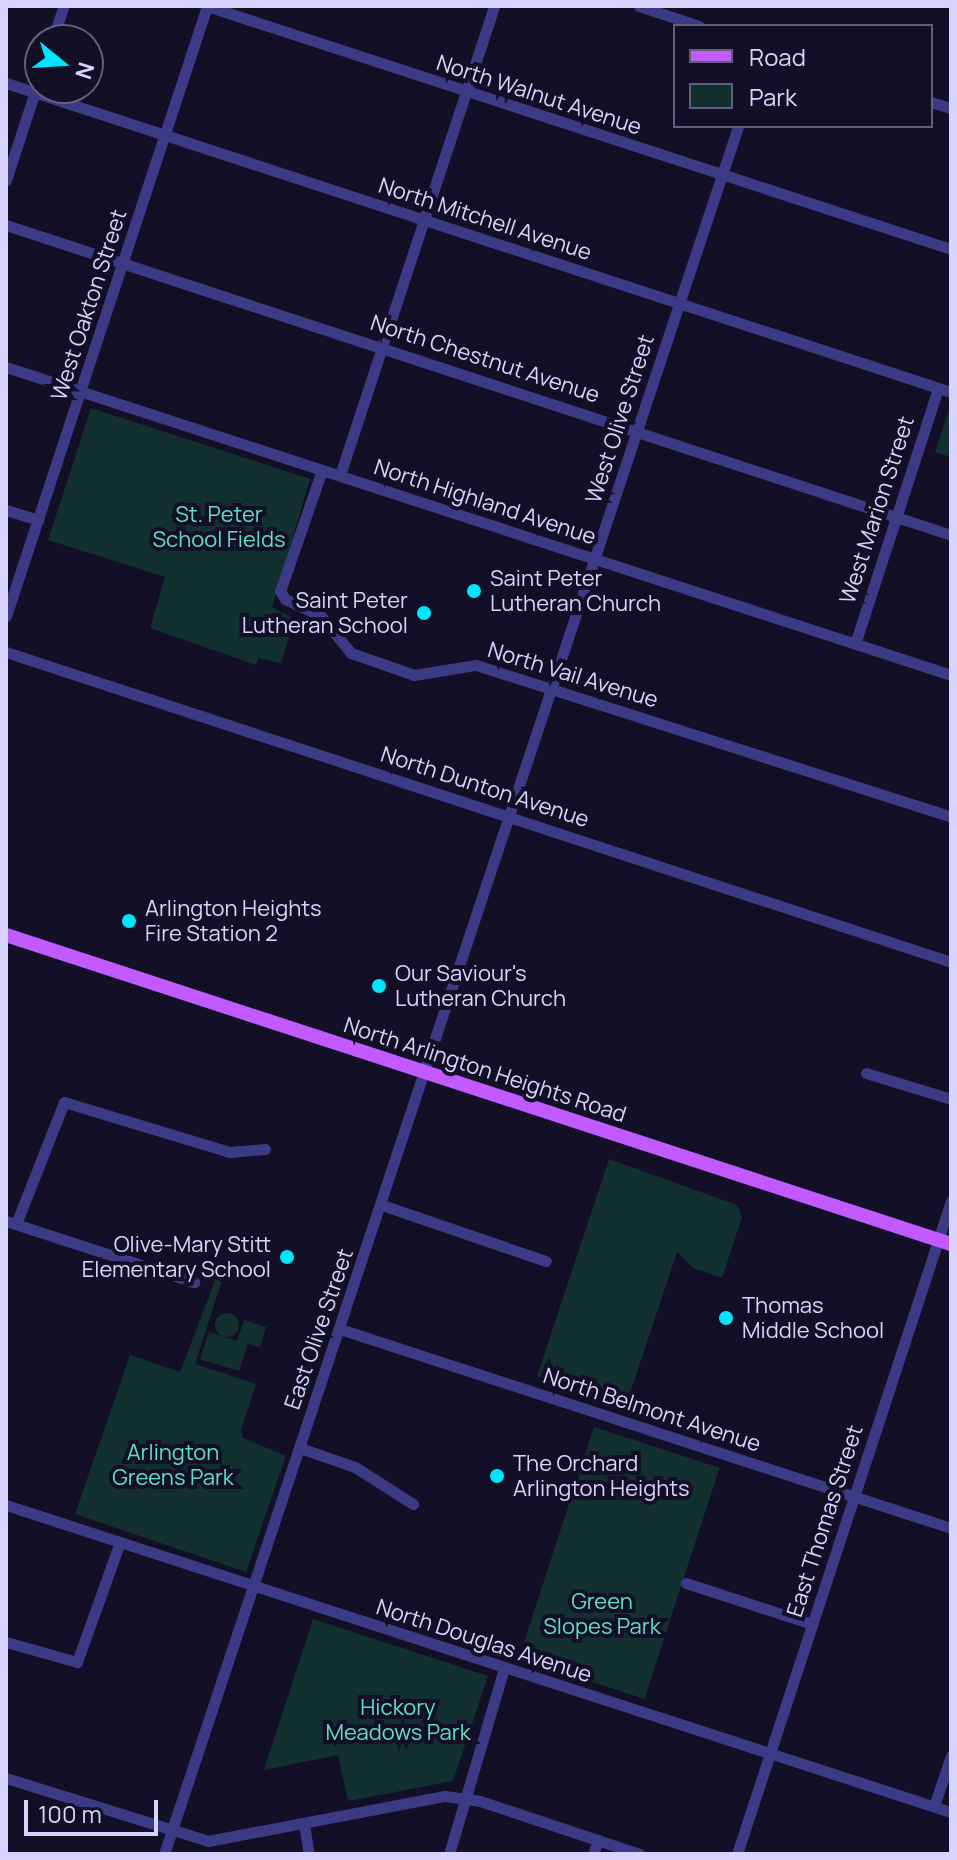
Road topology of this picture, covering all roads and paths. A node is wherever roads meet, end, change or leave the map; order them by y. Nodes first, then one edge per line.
1 (207, 6) edge
2 (494, 6) edge
3 (639, 6) edge
4 (693, 24) edge
5 (465, 92) junction
6 (30, 104) edge
7 (67, 104) edge
8 (737, 128) edge
9 (164, 136) junction
10 (723, 175) junction
11 (6, 180) edge
12 (424, 220) junction
13 (6, 225) edge
14 (951, 249) edge
15 (124, 262) junction
16 (679, 305) junction
17 (383, 346) junction
18 (6, 367) edge
19 (938, 388) junction
20 (83, 392) junction
21 (951, 392) edge
22 (636, 431) junction
23 (322, 470) junction
24 (340, 475) junction
25 (6, 510) edge
26 (895, 517) junction
27 (39, 520) junction
28 (951, 535) edge
29 (596, 559) junction
30 (6, 616) edge
31 (855, 644) junction
32 (6, 652) edge
33 (951, 675) edge
34 (554, 689) junction
35 (512, 816) junction
36 (951, 817) edge
37 (6, 935) edge
38 (951, 962) edge
39 (866, 1073) dead end
40 (425, 1075) junction
41 (951, 1099) edge
42 (265, 1149) dead end
43 (951, 1201) edge
44 (382, 1205) junction
45 (11, 1222) edge
46 (944, 1242) edge
47 (546, 1261) dead end
48 (194, 1282) dead end
49 (340, 1329) junction
50 (300, 1448) junction
51 (854, 1496) junction
52 (413, 1504) dead end
53 (6, 1505) edge
54 (951, 1528) edge
55 (120, 1542) junction
56 (686, 1583) dead end
57 (254, 1587) junction
58 (812, 1624) junction
59 (6, 1642) edge
60 (504, 1668) junction
61 (770, 1755) junction
62 (951, 1756) edge
63 (6, 1778) edge
64 (464, 1797) junction
65 (934, 1806) junction
66 (951, 1812) edge
67 (304, 1824) junction
68 (172, 1832) junction
69 (598, 1840) junction
70 (164, 1854) edge
71 (309, 1854) edge
72 (449, 1854) edge
73 (593, 1854) edge
74 (639, 1854) edge
75 (737, 1854) edge

1 - 5 street, North Walnut Avenue
1 - 9 street, West Oakton Street
2 - 5 street
3 - 4 street
5 - 10 street, North Walnut Avenue
5 - 12 street
6 - 11 street
7 - 9 street, North Mitchell Avenue
8 - 10 street, West Olive Street
9 - 12 street, North Mitchell Avenue
9 - 15 street, West Oakton Street
10 - 14 street, North Walnut Avenue
10 - 16 street, West Olive Street
12 - 16 street, North Mitchell Avenue
12 - 17 street
13 - 15 street, North Chestnut Avenue
15 - 17 street, North Chestnut Avenue
15 - 20 street, West Oakton Street
16 - 19 street, North Mitchell Avenue
16 - 22 street, West Olive Street
17 - 22 street, North Chestnut Avenue
17 - 24 street
18 - 20 street, North Highland Avenue
19 - 21 street, North Mitchell Avenue
19 - 26 street, West Marion Street
20 - 23 street, North Highland Avenue
20 - 27 street, West Oakton Street
22 - 26 street, North Chestnut Avenue
22 - 29 street, West Olive Street
23 - 24 street, North Highland Avenue
23 - 34 street, North Vail Avenue
24 - 29 street, North Highland Avenue
25 - 27 street
26 - 28 street, North Chestnut Avenue
26 - 31 street, West Marion Street
27 - 30 street, West Oakton Street
29 - 31 street, North Highland Avenue
29 - 34 street, West Olive Street
31 - 33 street, North Highland Avenue
32 - 35 street, North Dunton Avenue
34 - 35 street, West Olive Street
34 - 36 street, North Vail Avenue
35 - 38 street, North Dunton Avenue
35 - 40 street, East Olive Street
37 - 40 main road, North Arlington Heights Road
39 - 41 street
40 - 44 street, East Olive Street
40 - 46 main road, North Arlington Heights Road
42 - 45 street
43 - 46 street, East Thomas Street
44 - 47 street
44 - 49 street, East Olive Street
45 - 48 street
46 - 51 street, East Thomas Street
49 - 50 street, East Olive Street
49 - 51 street, North Belmont Avenue
50 - 52 street
50 - 57 street, East Olive Street
51 - 54 street, North Belmont Avenue
51 - 58 street, East Thomas Street
53 - 55 street, North Douglas Avenue
55 - 57 street, North Douglas Avenue
55 - 59 street
56 - 58 street
57 - 60 street, North Douglas Avenue
57 - 68 street, East Olive Street
58 - 61 street, East Thomas Street
60 - 61 street, North Douglas Avenue
60 - 64 street
61 - 65 street, North Douglas Avenue
61 - 75 street, East Thomas Street
62 - 65 street
63 - 68 street
64 - 67 street
64 - 69 street
64 - 72 street
65 - 66 street, North Douglas Avenue
67 - 68 street
67 - 71 street
68 - 70 street, East Olive Street
69 - 73 street
69 - 74 street

